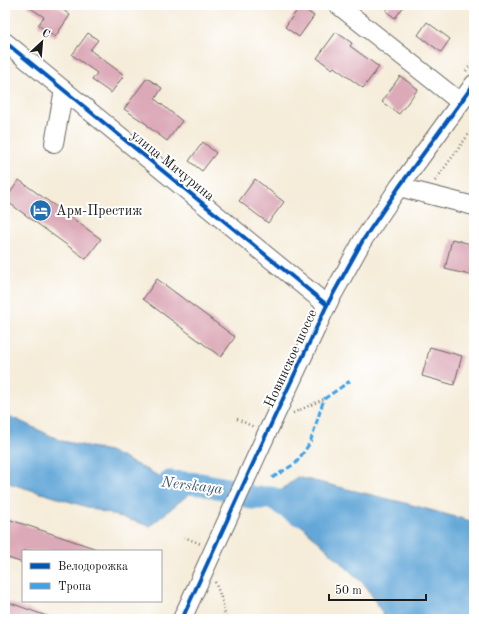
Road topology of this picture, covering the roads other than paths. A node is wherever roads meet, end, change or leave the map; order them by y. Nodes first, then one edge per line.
1 (338, 5) edge
2 (5, 42) edge
3 (474, 84) edge
4 (64, 90) junction
5 (460, 102) junction
6 (54, 143) dead end
7 (399, 187) junction
8 (474, 206) edge
9 (327, 306) junction
10 (182, 619) edge

1 - 5 street
2 - 4 street, улица Мичурина
3 - 5 street, Новинское шоссе
4 - 6 street
4 - 9 street, улица Мичурина
5 - 7 street, Новинское шоссе
7 - 8 street
7 - 9 street, Новинское шоссе
9 - 10 street, Новинское шоссе

